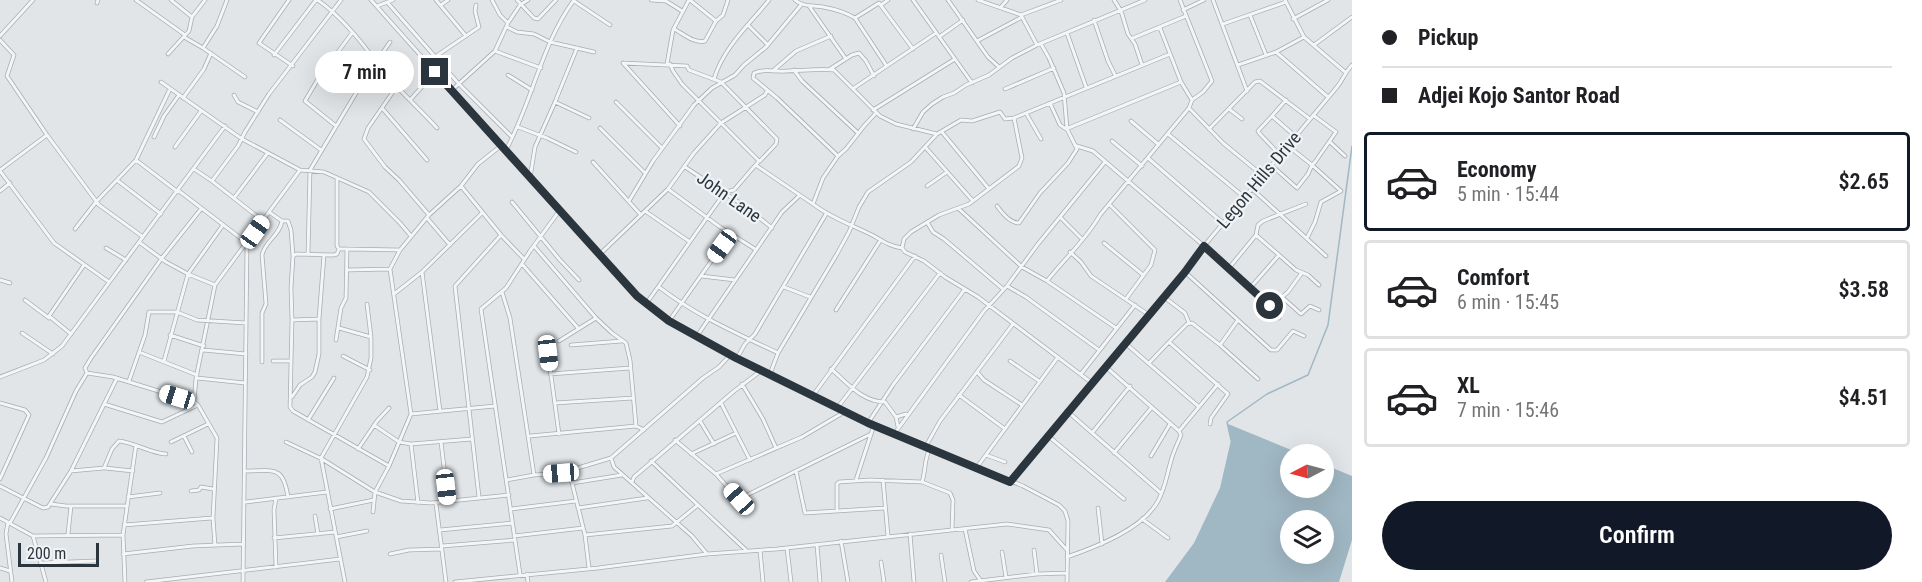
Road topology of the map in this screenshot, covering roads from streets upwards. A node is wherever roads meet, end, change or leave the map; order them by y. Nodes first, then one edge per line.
1 (33, 0) edge
2 (136, 0) edge
3 (171, 0) edge
4 (205, 0) edge
5 (227, 0) edge
6 (289, 0) edge
7 (341, 0) edge
8 (371, 0) edge
9 (393, 0) edge
10 (436, 0) edge
11 (448, 0) edge
12 (492, 0) edge
13 (517, 0) edge
14 (528, 0) edge
15 (556, 0) edge
16 (574, 0) edge
17 (651, 0) edge
18 (690, 0) edge
19 (728, 0) edge
20 (769, 0) edge
21 (795, 0) edge
22 (811, 0) edge
23 (888, 0) edge
24 (913, 0) edge
25 (948, 0) edge
26 (978, 0) edge
27 (1007, 0) edge
28 (1061, 0) edge
29 (1114, 0) edge
30 (1145, 0) edge
31 (1180, 0) edge
32 (1204, 0) edge
33 (1213, 0) edge
34 (1328, 0) edge
35 (1285, 1) edge
36 (1322, 1) edge
37 (387, 2) junction
38 (441, 5) junction
39 (476, 5) dead end
40 (520, 5) junction
41 (801, 5) junction
42 (881, 5) junction
43 (377, 6) junction
44 (808, 6) junction
45 (1001, 7) junction
46 (1121, 10) junction
47 (1184, 10) junction
48 (682, 11) junction
49 (333, 12) junction
50 (1250, 15) junction
51 (192, 16) junction
52 (1021, 16) junction
53 (1186, 16) junction
54 (1352, 17) edge
55 (855, 18) junction
56 (1293, 19) junction
57 (963, 20) junction
58 (716, 21) junction
59 (1094, 21) junction
60 (1223, 24) junction
61 (507, 25) junction
62 (748, 25) junction
63 (610, 26) dead end
64 (1160, 28) junction
65 (674, 29) junction
66 (352, 33) junction
67 (1067, 33) junction
68 (937, 35) junction
69 (184, 36) junction
70 (466, 36) junction
71 (831, 36) junction
72 (1304, 37) junction
73 (0, 38) edge
74 (1133, 38) junction
75 (977, 41) junction
76 (390, 42) dead end
77 (550, 42) junction
78 (1039, 44) junction
79 (768, 45) junction
80 (1314, 45) junction
81 (577, 47) junction
82 (203, 48) junction
83 (913, 49) junction
84 (495, 51) junction
85 (594, 52) dead end
86 (1276, 52) junction
87 (211, 53) junction
88 (168, 54) dead end
89 (1170, 54) junction
90 (274, 55) junction
91 (1266, 55) junction
92 (436, 57) junction
93 (846, 59) junction
94 (955, 59) junction
95 (376, 61) junction
96 (426, 63) junction
97 (669, 64) junction
98 (886, 65) junction
99 (1142, 65) junction
100 (1238, 65) junction
101 (1352, 65) edge
102 (293, 66) junction
103 (999, 67) junction
104 (541, 68) junction
105 (1054, 68) junction
106 (830, 69) junction
107 (794, 70) junction
108 (774, 71) junction
109 (435, 72) junction
110 (1345, 72) junction
111 (508, 75) dead end
112 (1116, 75) junction
113 (874, 76) junction
114 (245, 77) dead end
115 (714, 79) junction
116 (161, 82) dead end
117 (722, 82) junction
118 (1180, 82) junction
119 (972, 83) junction
120 (459, 84) junction
121 (397, 86) junction
122 (1086, 87) junction
123 (854, 88) junction
124 (1005, 89) dead end
125 (170, 90) junction
126 (452, 90) junction
127 (532, 90) junction
128 (767, 91) junction
129 (1246, 91) junction
130 (234, 95) dead end
131 (181, 97) junction
132 (1065, 97) junction
133 (1328, 97) junction
134 (411, 99) junction
135 (1192, 100) junction
136 (1286, 100) junction
137 (698, 101) junction
138 (555, 102) junction
139 (616, 102) dead end
140 (1050, 102) junction
141 (382, 108) junction
142 (745, 108) junction
143 (1189, 108) junction
144 (1229, 109) junction
145 (201, 111) junction
146 (258, 112) junction
147 (875, 112) junction
148 (1026, 112) junction
149 (1313, 115) junction
150 (1272, 116) junction
151 (589, 118) dead end
152 (1014, 118) junction
153 (1242, 119) dead end
154 (1310, 119) junction
155 (280, 120) dead end
156 (1131, 121) dead end
157 (721, 123) junction
158 (225, 126) junction
159 (336, 126) junction
160 (680, 126) junction
161 (518, 127) junction
162 (436, 128) dead end
163 (600, 128) dead end
164 (914, 129) junction
165 (1067, 129) junction
166 (1209, 129) junction
167 (942, 132) junction
168 (858, 134) junction
169 (937, 134) junction
170 (1168, 134) junction
171 (47, 135) junction
172 (540, 135) junction
173 (1295, 136) junction
174 (154, 137) dead end
175 (512, 137) junction
176 (242, 140) junction
177 (1041, 140) dead end
178 (1112, 141) dead end
179 (1330, 142) junction
180 (1158, 144) junction
181 (1288, 145) junction
182 (502, 146) junction
183 (1077, 146) junction
184 (174, 147) dead end
185 (926, 147) junction
186 (662, 148) junction
187 (321, 150) junction
188 (506, 150) junction
189 (576, 152) dead end
190 (267, 154) junction
191 (1280, 154) junction
192 (838, 156) junction
193 (1345, 156) dead end
194 (1148, 158) junction
195 (136, 160) junction
196 (427, 160) dead end
197 (759, 161) junction
198 (593, 162) dead end
199 (1105, 162) junction
200 (531, 165) junction
201 (1271, 165) junction
202 (1312, 165) junction
203 (757, 166) junction
204 (1142, 166) junction
205 (685, 167) junction
206 (194, 169) junction
207 (300, 170) junction
208 (310, 170) junction
209 (0, 171) edge
210 (524, 171) junction
211 (947, 171) junction
212 (645, 173) junction
213 (1262, 175) junction
214 (337, 178) junction
215 (530, 178) junction
216 (118, 181) junction
217 (212, 181) junction
218 (10, 183) junction
219 (1128, 183) junction
220 (461, 186) junction
221 (927, 186) dead end
222 (1251, 188) junction
223 (668, 189) junction
224 (989, 189) junction
225 (0, 191) edge
226 (178, 191) junction
227 (724, 194) junction
228 (799, 196) junction
229 (1244, 197) junction
230 (234, 198) junction
231 (629, 201) junction
232 (973, 201) junction
233 (96, 202) junction
234 (512, 202) dead end
235 (813, 204) junction
236 (1109, 204) junction
237 (1306, 204) dead end
238 (997, 206) dead end
239 (959, 208) junction
240 (201, 209) junction
241 (560, 210) junction
242 (645, 211) junction
243 (269, 212) junction
244 (482, 213) junction
245 (161, 214) junction
246 (826, 214) junction
247 (641, 215) junction
248 (1281, 215) junction
249 (428, 216) junction
250 (1060, 217) junction
251 (708, 219) junction
252 (263, 220) junction
253 (282, 221) junction
254 (927, 222) junction
255 (1223, 223) junction
256 (224, 225) junction
257 (851, 226) junction
258 (772, 228) junction
259 (75, 229) dead end
260 (730, 233) junction
261 (501, 235) junction
262 (1256, 235) junction
263 (411, 236) junction
264 (143, 237) junction
265 (540, 237) junction
266 (1307, 238) junction
267 (1083, 239) junction
268 (880, 241) junction
269 (139, 242) junction
270 (690, 242) junction
271 (247, 243) junction
272 (1104, 243) dead end
273 (450, 245) junction
274 (534, 246) junction
275 (1204, 246) junction
276 (106, 248) dead end
277 (902, 248) junction
278 (339, 249) junction
279 (347, 249) junction
280 (755, 249) junction
281 (400, 250) junction
282 (1070, 252) junction
283 (308, 254) junction
284 (600, 254) junction
285 (324, 255) junction
286 (1279, 255) junction
287 (293, 256) junction
288 (915, 256) junction
289 (1326, 256) dead end
290 (162, 258) junction
291 (524, 259) junction
292 (126, 260) junction
293 (522, 264) junction
294 (84, 265) junction
295 (1022, 267) junction
296 (1229, 268) junction
297 (390, 269) junction
298 (346, 270) junction
299 (422, 272) junction
300 (1185, 272) junction
301 (939, 273) junction
302 (1302, 273) junction
303 (188, 274) junction
304 (1142, 274) junction
305 (701, 276) junction
306 (0, 280) edge
307 (579, 280) dead end
308 (735, 280) junction
309 (1047, 281) junction
310 (109, 282) junction
311 (10, 283) dead end
312 (215, 285) junction
313 (1319, 285) dead end
314 (783, 286) junction
315 (1007, 286) junction
316 (658, 287) junction
317 (1250, 288) junction
318 (965, 289) junction
319 (1003, 289) junction
320 (502, 292) junction
321 (394, 294) junction
322 (1164, 296) junction
323 (810, 297) junction
324 (1282, 297) junction
325 (1126, 298) junction
326 (25, 300) dead end
327 (368, 304) dead end
328 (646, 304) junction
329 (681, 304) junction
330 (1135, 305) junction
331 (989, 306) junction
332 (1270, 306) junction
333 (836, 310) dead end
334 (1319, 310) dead end
335 (177, 312) junction
336 (1149, 315) junction
337 (49, 318) junction
338 (596, 318) junction
339 (1279, 318) dead end
340 (319, 319) junction
341 (292, 320) junction
342 (709, 320) junction
343 (1238, 320) junction
344 (208, 321) junction
345 (669, 321) junction
346 (246, 323) junction
347 (1189, 323) junction
348 (1013, 324) junction
349 (339, 328) junction
350 (578, 328) junction
351 (1116, 328) junction
352 (22, 333) dead end
353 (72, 334) junction
354 (170, 335) junction
355 (697, 336) junction
356 (1304, 336) dead end
357 (371, 338) junction
358 (749, 339) junction
359 (336, 340) dead end
360 (559, 341) dead end
361 (624, 341) junction
362 (1169, 342) junction
363 (1125, 343) junction
364 (571, 345) dead end
365 (1220, 345) junction
366 (203, 348) junction
367 (1099, 350) junction
368 (139, 352) junction
369 (548, 353) dead end
370 (778, 353) junction
371 (53, 354) junction
372 (246, 354) junction
373 (731, 354) junction
374 (343, 356) dead end
375 (1058, 357) junction
376 (736, 358) junction
377 (164, 361) junction
378 (273, 361) dead end
379 (291, 361) junction
380 (1010, 361) dead end
381 (262, 362) dead end
382 (1150, 363) junction
383 (1106, 367) junction
384 (630, 368) junction
385 (831, 369) junction
386 (370, 370) junction
387 (762, 370) junction
388 (977, 372) junction
389 (87, 373) junction
390 (550, 374) junction
391 (770, 374) junction
392 (1081, 374) junction
393 (197, 376) junction
394 (0, 377) edge
395 (117, 378) junction
396 (334, 378) dead end
397 (1258, 379) dead end
398 (129, 381) junction
399 (1039, 381) junction
400 (246, 383) junction
401 (1092, 383) junction
402 (742, 384) junction
403 (1218, 384) junction
404 (1130, 386) junction
405 (852, 390) junction
406 (814, 394) junction
407 (959, 395) junction
408 (633, 398) junction
409 (290, 400) junction
410 (194, 402) junction
411 (721, 402) junction
412 (881, 402) junction
413 (555, 403) junction
414 (0, 404) edge
415 (104, 404) junction
416 (198, 405) junction
417 (1022, 405) junction
418 (495, 406) junction
419 (1198, 406) junction
420 (838, 407) junction
421 (1152, 407) junction
422 (389, 408) dead end
423 (468, 408) junction
424 (440, 411) junction
425 (846, 411) junction
426 (1067, 411) junction
427 (411, 414) junction
428 (908, 414) junction
429 (896, 417) junction
430 (308, 420) junction
431 (700, 421) junction
432 (208, 423) junction
433 (868, 423) junction
434 (1170, 424) junction
435 (1210, 424) dead end
436 (374, 425) junction
437 (874, 425) junction
438 (636, 426) junction
439 (898, 427) junction
440 (1005, 429) junction
441 (644, 430) junction
442 (1179, 431) junction
443 (736, 433) junction
444 (1092, 433) junction
445 (335, 434) junction
446 (559, 434) junction
447 (871, 434) junction
448 (895, 434) junction
449 (1047, 435) junction
450 (184, 436) junction
451 (530, 436) junction
452 (472, 439) junction
453 (675, 440) junction
454 (171, 442) dead end
455 (286, 442) dead end
456 (399, 442) junction
457 (441, 442) junction
458 (411, 444) junction
459 (714, 444) junction
460 (136, 445) junction
461 (928, 447) junction
462 (776, 448) junction
463 (358, 449) junction
464 (192, 452) dead end
465 (1114, 453) junction
466 (166, 454) dead end
467 (691, 454) junction
468 (986, 455) junction
469 (1151, 456) dead end
470 (611, 458) junction
471 (322, 459) junction
472 (750, 460) junction
473 (651, 461) junction
474 (1005, 462) dead end
475 (388, 466) junction
476 (977, 466) junction
477 (104, 468) junction
478 (71, 471) junction
479 (133, 471) junction
480 (246, 471) junction
481 (568, 471) junction
482 (796, 471) junction
483 (716, 474) junction
484 (534, 475) junction
485 (622, 475) junction
486 (0, 479) edge
487 (507, 480) junction
488 (856, 480) junction
489 (883, 480) junction
490 (632, 482) junction
491 (922, 482) junction
492 (1010, 482) junction
493 (572, 483) dead end
494 (0, 486) edge
495 (213, 489) junction
496 (191, 491) dead end
497 (327, 492) junction
498 (375, 492) junction
499 (160, 493) dead end
500 (1161, 493) junction
501 (509, 495) junction
502 (128, 497) junction
503 (288, 497) junction
504 (479, 497) junction
505 (23, 498) junction
506 (276, 498) junction
507 (647, 498) junction
508 (739, 499) junction
509 (1124, 499) dead end
510 (374, 500) junction
511 (448, 501) junction
512 (576, 501) junction
513 (246, 502) junction
514 (418, 503) junction
515 (436, 503) junction
516 (51, 504) junction
517 (698, 505) junction
518 (71, 506) junction
519 (127, 506) junction
520 (744, 506) dead end
521 (578, 508) junction
522 (885, 508) junction
523 (1098, 508) dead end
524 (330, 509) junction
525 (511, 509) junction
526 (837, 510) junction
527 (373, 512) dead end
528 (315, 516) dead end
529 (0, 518) edge
530 (213, 518) junction
531 (1142, 519) junction
532 (9, 523) junction
533 (512, 523) junction
534 (677, 524) junction
535 (124, 525) junction
536 (583, 528) junction
537 (965, 528) junction
538 (440, 530) junction
539 (952, 530) junction
540 (367, 531) dead end
541 (334, 532) junction
542 (68, 534) junction
543 (318, 534) junction
544 (910, 534) junction
545 (123, 535) junction
546 (585, 535) junction
547 (33, 536) junction
548 (888, 536) junction
549 (336, 537) junction
550 (274, 538) junction
551 (515, 538) junction
552 (1168, 538) dead end
553 (841, 541) junction
554 (243, 544) junction
555 (1102, 544) junction
556 (817, 545) junction
557 (215, 546) junction
558 (442, 548) junction
559 (787, 548) junction
560 (777, 549) junction
561 (760, 550) junction
562 (1034, 550) dead end
563 (1067, 550) junction
564 (747, 551) junction
565 (1002, 552) dead end
566 (123, 554) junction
567 (390, 554) dead end
568 (707, 554) junction
569 (941, 555) dead end
570 (777, 556) dead end
571 (1068, 557) junction
572 (340, 559) junction
573 (95, 561) dead end
574 (41, 562) junction
575 (881, 562) dead end
576 (276, 567) junction
577 (0, 568) edge
578 (589, 568) junction
579 (10, 571) junction
580 (243, 571) junction
581 (1067, 573) junction
582 (520, 574) junction
583 (527, 574) junction
584 (1037, 574) junction
585 (496, 577) junction
586 (1006, 577) junction
587 (981, 581) edge
588 (12, 582) edge
589 (46, 582) edge
590 (124, 582) edge
591 (146, 582) edge
592 (243, 582) edge
593 (345, 582) edge
594 (447, 582) edge
595 (455, 582) edge
596 (496, 582) edge
597 (528, 582) edge
598 (763, 582) edge
599 (791, 582) edge
600 (820, 582) edge
601 (848, 582) edge
602 (884, 582) edge
603 (914, 582) edge
604 (945, 582) edge
605 (972, 582) edge
606 (1067, 582) edge

1 - 73 street
2 - 69 street
3 - 51 street
4 - 51 street
5 - 82 street
6 - 90 street
7 - 49 street
8 - 43 street
9 - 37 street
10 - 38 street
11 - 38 street
12 - 61 street
13 - 40 street
14 - 40 street
15 - 40 street
16 - 63 street
16 - 77 street
17 - 48 street
18 - 48 street
18 - 58 street
19 - 58 street
20 - 62 street
21 - 41 street
22 - 44 street
23 - 42 street
24 - 68 street
25 - 57 street
26 - 45 street
27 - 45 street
28 - 52 street
29 - 46 street
30 - 46 street
31 - 47 street
32 - 47 street
33 - 60 street
34 - 36 street
35 - 50 street
35 - 56 street
36 - 56 street
37 - 43 street
37 - 92 street
38 - 70 street
39 - 70 street
40 - 61 street
41 - 44 street
41 - 79 street
42 - 55 street
42 - 83 street
43 - 96 street
44 - 55 street
44 - 71 street
45 - 52 street
46 - 59 street
46 - 74 street
47 - 53 street
48 - 65 street
49 - 66 street
49 - 90 street
49 - 102 street
50 - 60 street
50 - 91 street
51 - 69 street
52 - 75 street
52 - 78 street
53 - 64 street
53 - 135 street
54 - 80 street
55 - 98 street
56 - 72 street
57 - 68 street
57 - 75 street
58 - 65 street
59 - 67 street
59 - 112 street
60 - 100 street
61 - 77 street
61 - 84 street
62 - 79 street
62 - 115 street
64 - 74 street
64 - 89 street
65 - 97 street
66 - 95 street
66 - 159 street
67 - 78 street
67 - 122 street
68 - 83 street
68 - 94 street
69 - 82 street
69 - 88 street
70 - 92 street
71 - 93 street
71 - 108 street
72 - 80 street
72 - 86 street
73 - 171 street
74 - 99 street
75 - 103 street
76 - 95 street
77 - 81 street
77 - 104 street
78 - 103 street
78 - 105 street
79 - 117 street
80 - 110 street
81 - 85 street
81 - 138 street
82 - 87 street
83 - 98 street
84 - 104 street
84 - 120 street
86 - 91 street
86 - 133 street
87 - 114 street
87 - 131 street
89 - 99 street
89 - 118 street
90 - 102 street
91 - 100 street
92 - 96 street
92 - 120 street
93 - 106 street
93 - 113 street
94 - 119 street
94 - 147 street
95 - 121 street
95 - 159 street
96 - 109 street
97 - 115 street
97 - 137 street
97 - 160 street
98 - 113 street
99 - 112 street
100 - 129 street
101 - 110 street, Legon Hills Drive
102 - 146 street
103 - 119 street
104 - 127 street
105 - 124 street
105 - 132 street
106 - 107 street
106 - 123 street
107 - 108 street
107 - 168 street
108 - 128 street
109 - 126 street
109 - 134 street
110 - 133 street, Legon Hills Drive
111 - 127 street
112 - 122 street
113 - 123 street
115 - 117 street
116 - 125 street
117 - 137 street
117 - 142 street
118 - 135 street
118 - 165 street
119 - 164 street
120 - 126 street
120 - 175 street
121 - 134 street
121 - 141 street
122 - 132 street
123 - 147 street
125 - 131 street
125 - 195 street
126 - 182 street
127 - 161 street
128 - 142 street
128 - 192 street
129 - 136 street
129 - 144 street
130 - 146 street
131 - 145 street
131 - 174 street
132 - 140 street
132 - 165 street
133 - 149 street, Legon Hills Drive
134 - 162 street
135 - 143 street
136 - 150 street
136 - 154 street
137 - 157 street
137 - 160 street
138 - 151 street
138 - 172 street
139 - 186 street
140 - 148 street
140 - 165 street
141 - 196 street
141 - 249 street
142 - 157 street
142 - 197 street
143 - 166 street
143 - 170 street
144 - 153 street
144 - 166 street
145 - 158 street
145 - 184 street
146 - 176 street
147 - 164 street
147 - 168 street
148 - 152 street
148 - 177 street
149 - 154 street, Legon Hills Drive
149 - 179 street
150 - 173 street
150 - 191 street
152 - 167 street
152 - 224 street
154 - 173 street, Legon Hills Drive
155 - 187 street
156 - 180 street
157 - 197 street
157 - 205 street
158 - 176 street
158 - 206 street
159 - 187 street
160 - 186 street
161 - 172 street
161 - 175 street
163 - 212 street
164 - 169 street
165 - 183 street
166 - 213 street
167 - 169 street
167 - 224 street
168 - 192 street
169 - 185 street
170 - 180 street
170 - 229 street
171 - 209 street
171 - 233 street
172 - 189 street
172 - 200 street
173 - 181 street, Legon Hills Drive
175 - 188 street
176 - 190 street
176 - 217 street
178 - 204 street
179 - 193 street
179 - 202 street
180 - 194 street
181 - 191 street, Legon Hills Drive
181 - 202 street
182 - 188 street
182 - 220 street
183 - 199 street
183 - 238 street
185 - 211 street
185 - 257 street
186 - 212 street
187 - 208 street
188 - 210 street
190 - 207 street
190 - 230 street
191 - 201 street, Legon Hills Drive
192 - 235 street
194 - 204 street
194 - 255 street
195 - 216 street
195 - 226 street
197 - 203 street
198 - 231 street
199 - 219 street
199 - 250 street
200 - 210 street
200 - 215 street
201 - 202 street
201 - 213 street, Legon Hills Drive
202 - 266 street
203 - 227 street
203 - 228 street
204 - 219 street
205 - 223 street
205 - 227 street, John Lane
206 - 217 street
206 - 226 street
207 - 208 street
207 - 243 street
208 - 214 street
208 - 283 street
209 - 218 street
210 - 215 street
211 - 221 street
211 - 232 street
212 - 231 street
213 - 222 street, Legon Hills Drive
214 - 263 street
214 - 278 street
215 - 241 street
216 - 233 street
216 - 245 street
217 - 230 street
218 - 225 street
218 - 294 street
219 - 236 street
219 - 275 street
220 - 244 street
220 - 249 street
222 - 229 street, Legon Hills Drive
222 - 248 street
223 - 242 street
223 - 251 street
224 - 232 street
226 - 240 street
226 - 245 street
227 - 251 street
227 - 258 street, John Lane
228 - 235 street
228 - 258 street
229 - 255 street, Legon Hills Drive
230 - 252 street
231 - 247 street
232 - 239 street
233 - 259 street
233 - 264 street
234 - 265 street
235 - 246 street
236 - 267 street
236 - 304 street
237 - 248 street
239 - 254 street
239 - 295 street
240 - 256 street
240 - 290 street
241 - 265 street
241 - 284 street
242 - 247 street
242 - 270 street
243 - 252 street
243 - 253 street
244 - 261 street
244 - 273 street
245 - 264 street
246 - 257 street
246 - 314 street
247 - 284 street
248 - 262 street
248 - 266 street
249 - 263 street
249 - 273 street
250 - 267 street
250 - 295 street
251 - 260 street
251 - 270 street
252 - 271 street
253 - 287 street
253 - 381 street
254 - 277 street
254 - 319 street
255 - 275 street, Legon Hills Drive
256 - 271 street
256 - 303 street
257 - 268 street
257 - 323 street
258 - 280 street
260 - 280 street
260 - 305 street
261 - 291 street
261 - 423 street
262 - 286 street
262 - 296 street
263 - 281 street
264 - 269 street
265 - 274 street
265 - 307 street
266 - 289 street
267 - 282 street
268 - 277 street
268 - 333 street
269 - 290 street
269 - 292 street
270 - 316 street
271 - 312 street
271 - 346 street
272 - 304 street
273 - 299 street
274 - 291 street
274 - 338 street
275 - 296 street
275 - 300 street, Legon Hills Drive
276 - 292 street
277 - 288 street
278 - 279 street
278 - 285 street
279 - 281 street
279 - 298 street
280 - 308 street
281 - 297 street
282 - 309 street
282 - 325 street
283 - 285 street
283 - 287 street
284 - 328 street
285 - 340 street
286 - 302 street
286 - 317 street
287 - 341 street
288 - 301 street
288 - 385 street
290 - 303 street
290 - 389 street
291 - 293 street
292 - 310 street
293 - 320 street
293 - 350 street
294 - 310 street
294 - 337 street
295 - 309 street
295 - 315 street
296 - 317 street
297 - 298 street
297 - 321 street
298 - 349 street
299 - 321 street
299 - 424 street
300 - 322 street, Legon Hills Drive
300 - 343 street
301 - 318 street
301 - 405 street
302 - 313 street
302 - 324 street
303 - 312 street
303 - 335 street
304 - 325 street
305 - 308 street
305 - 329 street
306 - 311 street
308 - 342 street
309 - 351 street
310 - 353 street
312 - 344 street
314 - 323 street
314 - 358 street
315 - 319 street
315 - 367 street
316 - 328 street
316 - 329 street
317 - 332 street
318 - 331 street
318 - 412 street
319 - 331 street
320 - 418 street
320 - 451 street
321 - 427 street
322 - 336 street, Legon Hills Drive
322 - 347 street
323 - 370 street
324 - 332 street
324 - 334 street
325 - 330 street
326 - 337 street
327 - 357 street
328 - 345 street
329 - 342 street
329 - 345 street
330 - 336 street
330 - 351 street
331 - 348 street
331 - 428 street
332 - 339 street
335 - 344 street
335 - 354 street
335 - 368 street
336 - 363 street, Legon Hills Drive
337 - 353 street
338 - 350 street
338 - 361 street
340 - 341 street
340 - 409 street
341 - 379 street
342 - 355 street
342 - 358 street
343 - 356 street
343 - 365 street
344 - 346 street
344 - 366 street
345 - 355 street
346 - 372 street
347 - 362 street
347 - 365 street
348 - 375 street
348 - 388 street
349 - 357 street
349 - 359 street
350 - 360 street
351 - 367 street
352 - 371 street
353 - 371 street
354 - 366 street
354 - 377 street
355 - 373 street
357 - 386 street
358 - 370 street
358 - 376 street
361 - 364 street
361 - 384 street
362 - 382 street
362 - 403 street
363 - 382 street
363 - 383 street, Legon Hills Drive
365 - 397 street
366 - 372 street
366 - 393 street
367 - 392 street
368 - 377 street
368 - 398 street
369 - 390 street
370 - 391 street
371 - 394 street
372 - 400 street
373 - 376 street
373 - 441 street
374 - 386 street
375 - 392 street
375 - 399 street
376 - 387 street
377 - 393 street
378 - 379 street
379 - 409 street
380 - 399 street
382 - 419 street
383 - 401 street, Legon Hills Drive
383 - 404 street
384 - 390 street
384 - 408 street
385 - 405 street
385 - 406 street
386 - 445 street
387 - 391 street
387 - 402 street
388 - 407 street
388 - 417 street
389 - 395 street
389 - 505 street
390 - 413 street
391 - 406 street
392 - 401 street
393 - 400 street
393 - 410 street
395 - 398 street
395 - 415 street
396 - 430 street
398 - 410 street
399 - 417 street
400 - 480 street
401 - 426 street, Legon Hills Drive
402 - 411 street
402 - 462 street
403 - 419 street
403 - 435 street
404 - 421 street
404 - 444 street
405 - 412 street
405 - 420 street
406 - 420 street
407 - 440 street
407 - 461 street
408 - 413 street
408 - 438 street
409 - 430 street
410 - 416 street
411 - 431 street
411 - 443 street
412 - 429 street
412 - 433 street
413 - 446 street
414 - 486 street
415 - 416 street
415 - 478 street
416 - 432 street
417 - 440 street
418 - 423 street
418 - 487 street
419 - 442 street
420 - 425 street
421 - 434 street
421 - 465 street
422 - 436 street
423 - 424 street
423 - 452 street
424 - 427 street
425 - 433 street
425 - 462 street
426 - 444 street
426 - 449 street, Legon Hills Drive
427 - 456 street
428 - 429 street
428 - 439 street
429 - 439 street
430 - 445 street
431 - 453 street
431 - 459 street
432 - 450 street
432 - 495 street
433 - 437 street
434 - 442 street
434 - 469 street
436 - 456 street
436 - 463 street
437 - 447 street
437 - 448 street
438 - 441 street
438 - 446 street
439 - 448 street
440 - 468 street
441 - 470 street
442 - 500 street
443 - 459 street
443 - 472 street
444 - 465 street
445 - 463 street
445 - 471 street
446 - 451 street
447 - 482 street
447 - 488 street
448 - 461 street
449 - 492 street, Legon Hills Drive
449 - 509 street
450 - 454 street
450 - 464 street
451 - 484 street
452 - 457 street
452 - 504 street
453 - 467 street
453 - 473 street
455 - 471 street
456 - 458 street
456 - 475 street
457 - 458 street
457 - 511 street
458 - 514 street
459 - 467 street
460 - 466 street
460 - 477 street
460 - 479 street
461 - 476 street
461 - 491 street
462 - 472 street
463 - 475 street
465 - 500 street
467 - 483 street
468 - 474 street
468 - 476 street
470 - 481 street
470 - 485 street
471 - 497 street
471 - 498 street
472 - 483 street
473 - 490 street
473 - 517 street
475 - 498 street
476 - 492 street
477 - 478 street
477 - 479 street
478 - 516 street
479 - 502 street
480 - 503 street
480 - 513 street
481 - 484 street
481 - 512 street
482 - 508 street
482 - 526 street
483 - 508 street
484 - 487 street
485 - 490 street
485 - 493 street
487 - 501 street
488 - 489 street
488 - 526 street
489 - 491 street
489 - 522 street
490 - 507 street
491 - 539 street
492 - 563 street
494 - 505 street
495 - 496 street
495 - 530 street
497 - 503 street
497 - 524 street
498 - 510 street
498 - 514 street
499 - 502 street
500 - 531 street
501 - 504 street
501 - 525 street
502 - 519 street
503 - 506 street
504 - 511 street
505 - 516 street
505 - 532 street
506 - 513 street
506 - 550 street
507 - 521 street
507 - 534 street
508 - 520 street
510 - 524 street
510 - 527 street
511 - 515 street
512 - 521 street
512 - 525 street
513 - 554 street
514 - 515 street
515 - 538 street
516 - 518 street
517 - 534 street
517 - 564 street
518 - 519 street
518 - 542 street
519 - 535 street
521 - 536 street
522 - 526 street
522 - 548 street
523 - 555 street
524 - 541 street
525 - 533 street
528 - 543 street
529 - 532 street
530 - 535 street
530 - 557 street
531 - 552 street
531 - 555 street
532 - 547 street
532 - 579 street
533 - 538 street
533 - 551 street
534 - 546 street
534 - 568 street
535 - 545 street
536 - 546 street
536 - 551 street
537 - 539 street
537 - 563 street
537 - 587 street
538 - 558 street
539 - 544 street
540 - 549 street
541 - 543 street
541 - 549 street
542 - 545 street
542 - 547 street
543 - 550 street
544 - 548 street
544 - 603 street
545 - 566 street
546 - 578 street
547 - 574 street
548 - 553 street
549 - 572 street
550 - 576 street
551 - 558 street
551 - 582 street
553 - 556 street
553 - 601 street
554 - 557 street
554 - 580 street
555 - 571 street
556 - 559 street
556 - 600 street
557 - 566 street
558 - 567 street
558 - 594 street
559 - 560 street
559 - 599 street
560 - 561 street
560 - 570 street
561 - 564 street
561 - 598 street
562 - 584 street
563 - 571 street
564 - 568 street
565 - 586 street
566 - 590 street
568 - 578 street
569 - 604 street
571 - 581 street
572 - 576 street
572 - 593 street
573 - 574 street
574 - 589 street
575 - 602 street
576 - 580 street
577 - 579 street
578 - 583 street
579 - 588 street
580 - 591 street
580 - 592 street
581 - 584 street
581 - 606 street
582 - 583 street
582 - 585 street
583 - 597 street
584 - 586 street
585 - 595 street
585 - 596 street
586 - 587 street
587 - 605 street

